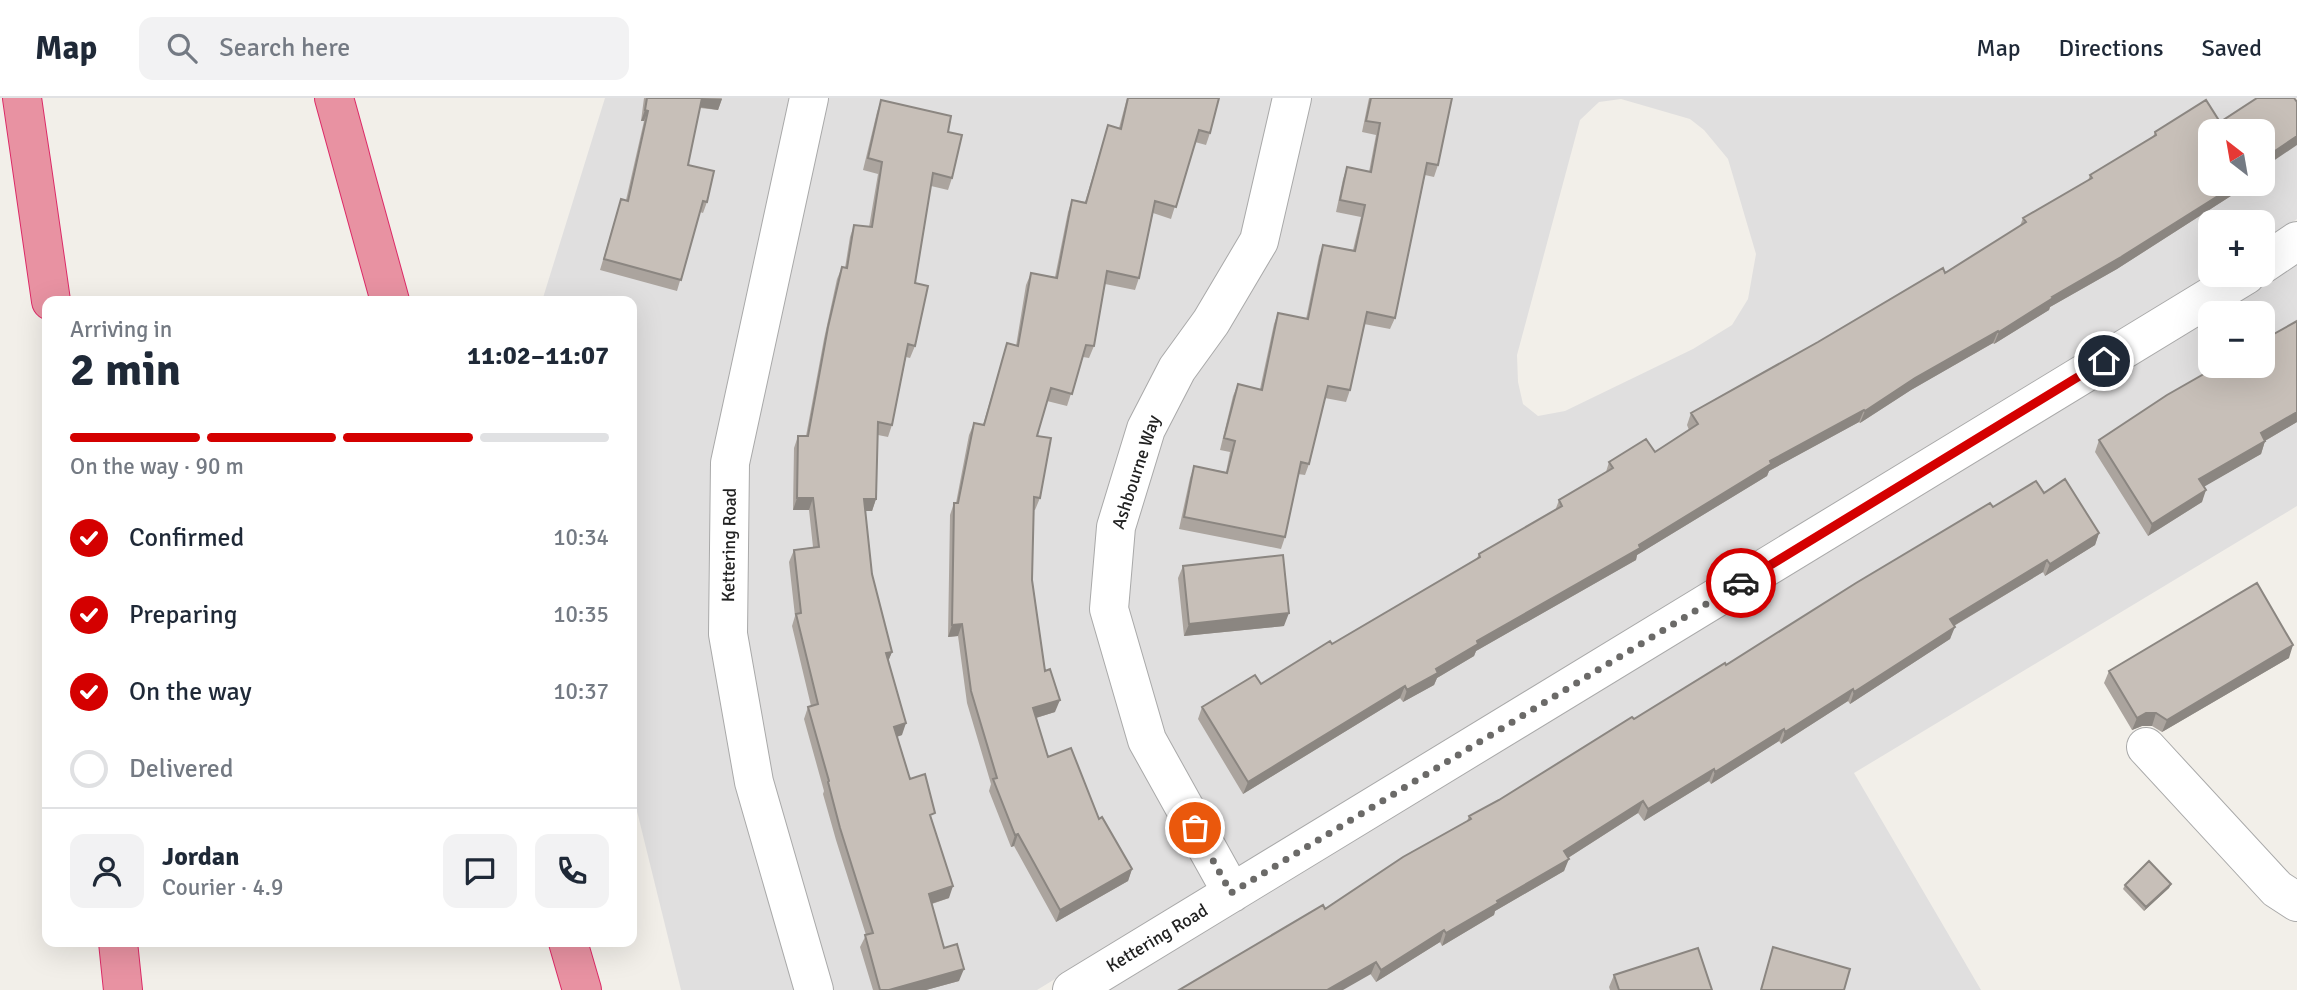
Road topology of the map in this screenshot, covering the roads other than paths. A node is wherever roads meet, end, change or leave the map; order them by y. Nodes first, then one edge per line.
1 (22, 98) edge
2 (43, 98) edge
3 (334, 98) edge
4 (809, 98) edge
5 (1292, 98) edge
6 (2297, 241) edge
7 (2275, 256) edge
8 (2226, 287) edge
9 (50, 296) edge
10 (57, 296) edge
11 (389, 296) edge
12 (2146, 747) dead end
13 (1231, 893) junction
14 (2297, 902) edge
15 (119, 947) edge
16 (569, 947) edge
17 (123, 990) edge
18 (582, 990) edge
19 (814, 990) edge
20 (1072, 990) edge

1 - 9 highway
2 - 10 highway
3 - 11 highway
4 - 19 street, Kettering Road
5 - 13 street, Ashbourne Way
6 - 7 street
8 - 13 street, Kettering Road
12 - 14 street
13 - 20 street, Kettering Road
15 - 17 highway
16 - 18 highway

